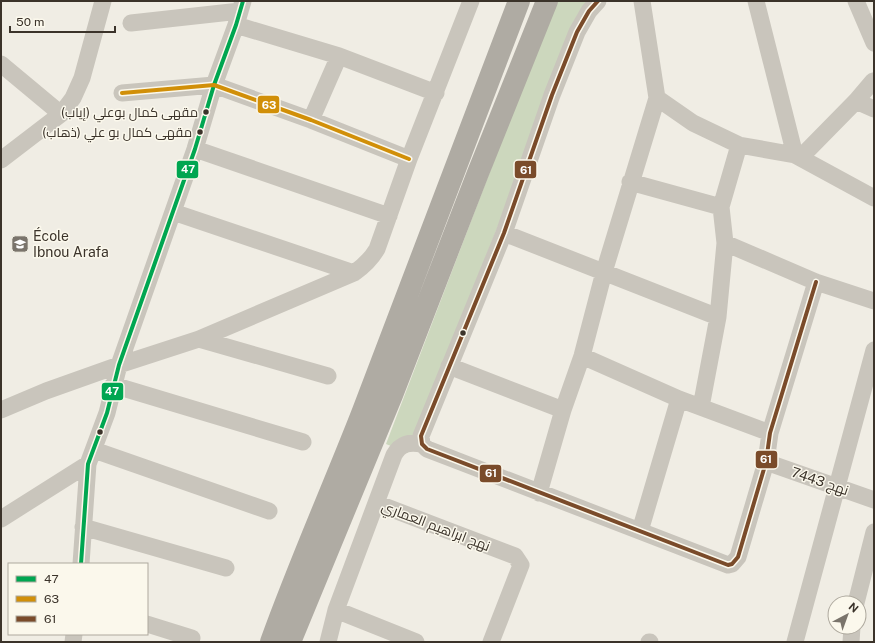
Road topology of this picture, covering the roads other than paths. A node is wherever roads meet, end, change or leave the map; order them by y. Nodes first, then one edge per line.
1 (103, 1) edge
2 (471, 1) edge
3 (519, 1) edge
4 (547, 1) edge
5 (598, 1) edge
6 (642, 1) edge
7 (756, 1) edge
8 (856, 1) edge
9 (240, 12) edge
10 (131, 24) dead end
11 (874, 43) edge
12 (339, 56) junction
13 (1, 64) edge
14 (873, 80) edge
15 (214, 85) junction
16 (122, 93) dead end
17 (436, 93) junction
18 (657, 98) junction
19 (856, 101) junction
20 (874, 109) edge
21 (61, 114) junction
22 (311, 120) junction
23 (739, 145) junction
24 (195, 149) junction
25 (798, 156) junction
26 (409, 159) junction
27 (1, 160) edge
28 (630, 182) junction
29 (874, 198) edge
30 (721, 207) junction
31 (173, 212) junction
32 (389, 216) junction
33 (504, 233) junction
34 (725, 244) junction
35 (354, 272) junction
36 (604, 272) junction
37 (816, 282) junction
38 (874, 301) edge
39 (718, 317) junction
40 (199, 339) junction
41 (874, 350) edge
42 (582, 356) junction
43 (119, 365) junction
44 (449, 366) junction
45 (328, 376) dead end
46 (113, 385) junction
47 (679, 399) junction
48 (701, 407) junction
49 (1, 410) edge
50 (563, 410) junction
51 (770, 433) junction
52 (303, 442) dead end
53 (422, 444) junction
54 (91, 457) junction
55 (766, 462) junction
56 (838, 488) junction
57 (539, 493) junction
58 (874, 500) edge
59 (376, 503) junction
60 (270, 511) dead end
61 (1, 519) edge
62 (83, 527) junction
63 (640, 531) junction
64 (874, 532) edge
65 (81, 563) edge
66 (226, 568) dead end
67 (858, 595) edge
68 (295, 604) junction
69 (336, 610) junction
70 (148, 624) edge
71 (192, 638) dead end
72 (260, 642) edge
73 (271, 642) edge
74 (290, 642) edge
75 (300, 642) edge
76 (328, 642) edge
77 (416, 642) edge
78 (491, 642) edge
79 (795, 642) edge

1 - 21 street
2 - 17 street
3 - 68 highway
4 - 68 highway
5 - 33 street
6 - 18 street
7 - 25 street
8 - 11 street
9 - 10 street
9 - 12 street
9 - 15 street
12 - 17 street
12 - 22 street
13 - 21 street
14 - 19 street
15 - 16 street
15 - 22 street
15 - 24 street
17 - 26 street
18 - 23 street
18 - 28 street
19 - 20 street
19 - 25 street
21 - 27 street
22 - 26 street
23 - 25 street
23 - 30 street
24 - 31 street
24 - 32 street
25 - 29 street
26 - 32 street
28 - 30 street
28 - 36 street
30 - 34 street
31 - 35 street
31 - 43 street
32 - 35 street
33 - 36 street
33 - 44 street
34 - 37 street
34 - 39 street
35 - 40 street
36 - 39 street
36 - 42 street
37 - 38 street
37 - 51 street
39 - 48 street
40 - 43 street
40 - 45 street
41 - 56 street
42 - 47 street
42 - 50 street
43 - 46 street
43 - 49 street
44 - 50 street
44 - 53 street
46 - 52 street
46 - 54 street
47 - 48 street
47 - 63 street
48 - 51 street
50 - 57 street
51 - 55 street
53 - 57 street
53 - 59 street
54 - 60 street
54 - 61 street
54 - 62 street
55 - 56 street, نهج 7443
55 - 63 street
56 - 58 street, نهج 7443
56 - 79 street
57 - 63 street
59 - 69 street, نهج ابراهيم العماري
59 - 78 street, نهج ابراهيم العماري
62 - 65 street
62 - 66 street
64 - 67 street
68 - 72 highway
68 - 73 highway
68 - 74 highway
68 - 75 highway
69 - 76 street, نهج ابراهيم العماري
69 - 77 street
70 - 71 street

